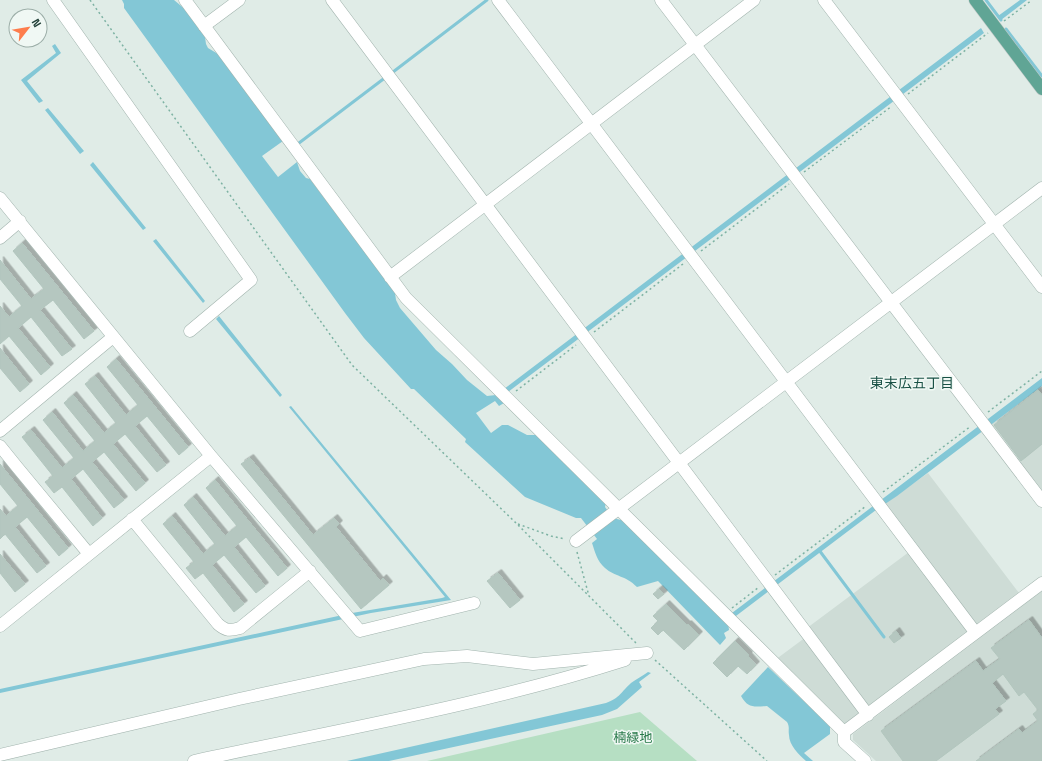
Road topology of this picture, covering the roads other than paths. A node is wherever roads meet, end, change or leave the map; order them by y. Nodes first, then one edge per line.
1 (53, 0) edge
2 (185, 0) edge
3 (238, 0) edge
4 (332, 0) edge
5 (498, 0) edge
6 (661, 0) edge
7 (754, 0) edge
8 (824, 0) edge
9 (975, 0) edge
10 (204, 26) junction
11 (695, 45) junction
12 (1042, 89) edge
13 (591, 124) junction
14 (1042, 188) edge
15 (0, 198) edge
16 (485, 204) junction
17 (20, 221) junction
18 (994, 224) junction
19 (0, 238) edge
20 (390, 277) junction
21 (1042, 287) edge
22 (891, 302) junction
23 (190, 331) dead end
24 (113, 337) junction
25 (786, 380) junction
26 (0, 431) edge
27 (0, 446) edge
28 (211, 456) junction
29 (679, 462) junction
30 (1042, 501) edge
31 (616, 510) junction
32 (132, 519) junction
33 (579, 538) road end
34 (89, 554) junction
35 (310, 571) junction
36 (1042, 583) edge
37 (474, 603) dead end
38 (0, 626) edge
39 (976, 632) junction
40 (868, 714) junction
41 (844, 732) junction
42 (0, 755) edge
43 (194, 761) edge
44 (865, 761) edge

1 - 23 street
2 - 10 street
3 - 10 street
4 - 16 street
5 - 13 street
6 - 11 street
7 - 11 street
8 - 18 street
9 - 12 main road
10 - 20 street
11 - 13 street
11 - 22 street
13 - 16 street
13 - 25 street
14 - 18 street
15 - 17 street
16 - 20 street
16 - 29 street
17 - 19 street
17 - 24 street
18 - 21 street
18 - 22 street
20 - 31 street
22 - 25 street
22 - 30 street
24 - 26 street
24 - 28 street
25 - 29 street
25 - 39 street
27 - 34 street
28 - 32 street
28 - 35 street
29 - 31 street
29 - 40 street
31 - 33 street
31 - 41 street
32 - 34 street
32 - 35 street
34 - 38 street
35 - 37 street
36 - 39 street
39 - 40 street
40 - 41 street
41 - 44 street
42 - 43 street

